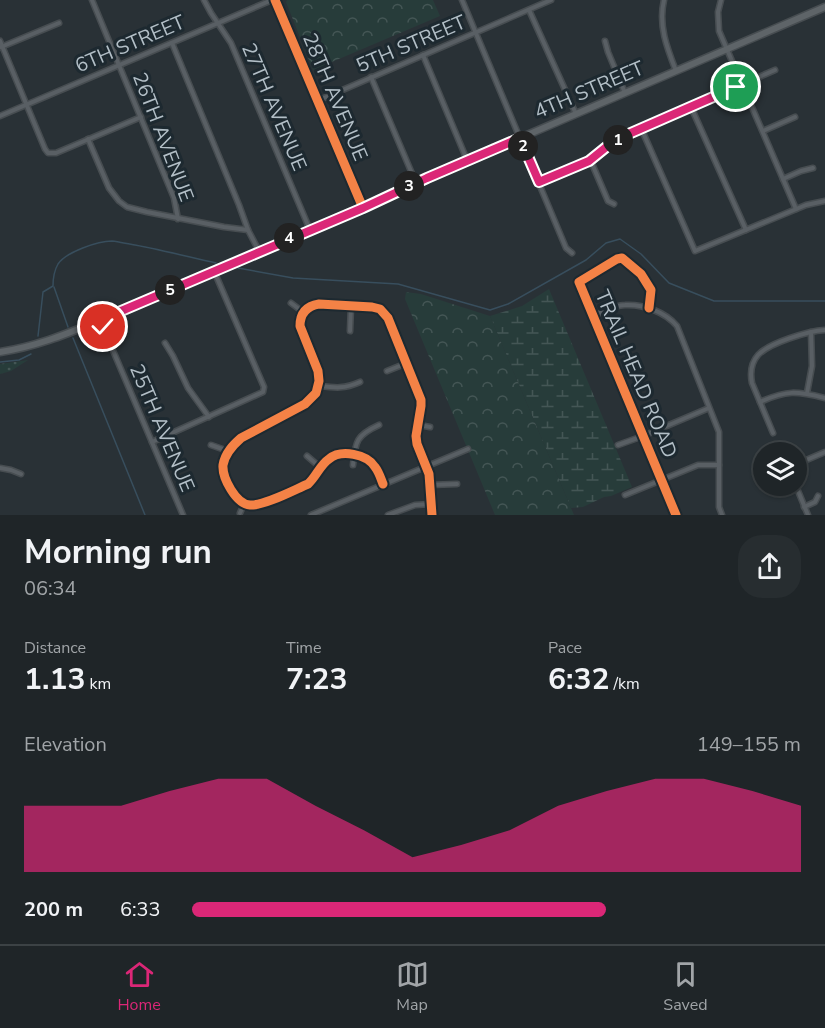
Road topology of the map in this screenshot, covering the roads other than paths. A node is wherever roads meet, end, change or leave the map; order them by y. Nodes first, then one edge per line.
1 (92, 0) edge
2 (204, 0) edge
3 (273, 0) edge
4 (462, 0) edge
5 (551, 0) edge
6 (664, 0) edge
7 (722, 0) edge
8 (825, 7) edge
9 (529, 10) junction
10 (59, 23) dead end
11 (218, 23) junction
12 (476, 32) junction
13 (605, 41) dead end
14 (172, 43) junction
15 (1, 45) edge
16 (727, 49) junction
17 (423, 55) junction
18 (119, 66) junction
19 (775, 70) dead end
20 (676, 71) junction
21 (372, 77) junction
22 (742, 84) junction
23 (625, 93) junction
24 (316, 101) junction
25 (26, 105) junction
26 (692, 106) junction
27 (576, 114) junction
28 (0, 116) edge
29 (141, 117) junction
30 (795, 117) dead end
31 (641, 128) junction
32 (763, 131) junction
33 (520, 138) junction
34 (88, 139) junction
35 (590, 159) junction
36 (467, 160) junction
37 (813, 168) dead end
38 (783, 178) junction
39 (539, 182) junction
40 (416, 183) junction
41 (825, 201) edge
42 (614, 204) dead end
43 (363, 208) junction
44 (796, 209) junction
45 (178, 219) junction
46 (248, 230) junction
47 (310, 230) junction
48 (746, 230) junction
49 (259, 251) junction
50 (572, 253) dead end
51 (214, 271) junction
52 (291, 303) dead end
53 (351, 306) junction
54 (649, 308) junction
55 (303, 312) junction
56 (593, 316) junction
57 (100, 320) junction
58 (825, 330) edge
59 (350, 331) dead end
60 (811, 332) junction
61 (165, 343) dead end
62 (0, 352) edge
63 (407, 363) junction
64 (387, 371) dead end
65 (360, 382) dead end
66 (319, 386) junction
67 (807, 393) junction
68 (825, 398) edge
69 (760, 402) junction
70 (709, 408) junction
71 (209, 417) junction
72 (379, 425) dead end
73 (419, 425) junction
74 (430, 427) dead end
75 (773, 433) dead end
76 (643, 436) junction
77 (152, 442) junction
78 (618, 444) dead end
79 (211, 445) dead end
80 (468, 449) dead end
81 (228, 451) junction
82 (825, 452) edge
83 (354, 455) junction
84 (308, 456) dead end
85 (807, 460) edge
86 (353, 465) dead end
87 (719, 465) junction
88 (426, 466) junction
89 (0, 468) edge
90 (321, 468) junction
91 (21, 474) dead end
92 (661, 479) junction
93 (383, 484) junction
94 (457, 484) dead end
95 (430, 485) junction
96 (625, 495) dead end
97 (800, 496) edge
98 (818, 496) dead end
99 (244, 504) junction
100 (431, 504) junction
101 (804, 507) junction
102 (240, 513) dead end
103 (183, 515) edge
104 (311, 515) edge
105 (388, 515) edge
106 (432, 515) edge
107 (676, 515) edge
108 (722, 515) edge
109 (808, 515) edge

1 - 18 street, 26TH AVENUE
2 - 11 street, 27TH AVENUE
3 - 11 street, 6TH STREET
3 - 24 main road, 28TH AVENUE
4 - 12 street
5 - 9 street, 5TH STREET
6 - 20 street
7 - 16 street
8 - 16 main road, 4TH STREET
9 - 12 street, 5TH STREET
9 - 27 street
10 - 15 street
11 - 14 street, 6TH STREET
11 - 47 street, 27TH AVENUE
12 - 17 street, 5TH STREET
12 - 33 street
13 - 23 street
14 - 18 street, 6TH STREET
14 - 46 street
15 - 25 street
16 - 20 main road, 4TH STREET
16 - 22 street
17 - 21 street, 5TH STREET
17 - 36 street
18 - 25 street, 6TH STREET
18 - 29 street, 26TH AVENUE
19 - 22 street
20 - 23 main road, 4TH STREET
21 - 24 street, 5TH STREET
21 - 40 street
22 - 26 street
22 - 32 street
23 - 27 main road, 4TH STREET
24 - 43 main road, 28TH AVENUE
25 - 28 street, 6TH STREET
25 - 34 street
26 - 31 street
26 - 48 street
27 - 33 main road, 4TH STREET
29 - 34 street
29 - 45 street, 26TH AVENUE
30 - 32 street
31 - 35 street
31 - 48 street
32 - 38 street
33 - 36 main road, 4TH STREET
33 - 39 street
34 - 45 street
35 - 39 street
35 - 42 street
36 - 40 main road, 4TH STREET
37 - 38 street
38 - 44 street
39 - 50 street
40 - 43 main road, 4TH STREET
41 - 44 street
43 - 47 main road, 4TH STREET
44 - 48 street
45 - 46 street
46 - 49 street
47 - 49 main road, 4TH STREET
49 - 51 main road, 4TH STREET
51 - 57 main road, 4TH STREET
51 - 71 street
52 - 55 street
53 - 55 street
53 - 59 street
53 - 63 street
54 - 56 street
54 - 56 street, TRAIL HEAD ROAD
54 - 70 street
55 - 66 street
56 - 76 street, TRAIL HEAD ROAD
57 - 62 main road, 4TH STREET
57 - 77 street, 25TH AVENUE
58 - 60 street
60 - 67 street
60 - 69 street
61 - 71 street
63 - 64 street
63 - 73 street
65 - 66 street
66 - 81 street
67 - 68 street
67 - 69 street
69 - 75 street
70 - 76 street
70 - 87 street
71 - 77 street
72 - 83 street
73 - 74 street
73 - 88 street
76 - 78 street
76 - 92 street, TRAIL HEAD ROAD
77 - 103 street, 25TH AVENUE
79 - 81 street
80 - 88 street
81 - 99 street
82 - 85 street
83 - 86 street
83 - 90 street
83 - 93 street
84 - 90 street
87 - 92 street
87 - 108 street
88 - 93 street
88 - 95 street
89 - 91 street
90 - 99 street
92 - 96 street
92 - 107 street, TRAIL HEAD ROAD
93 - 104 street
94 - 95 street
95 - 100 street
97 - 101 street
98 - 101 street
99 - 102 street
100 - 105 street
100 - 106 street
101 - 109 street

